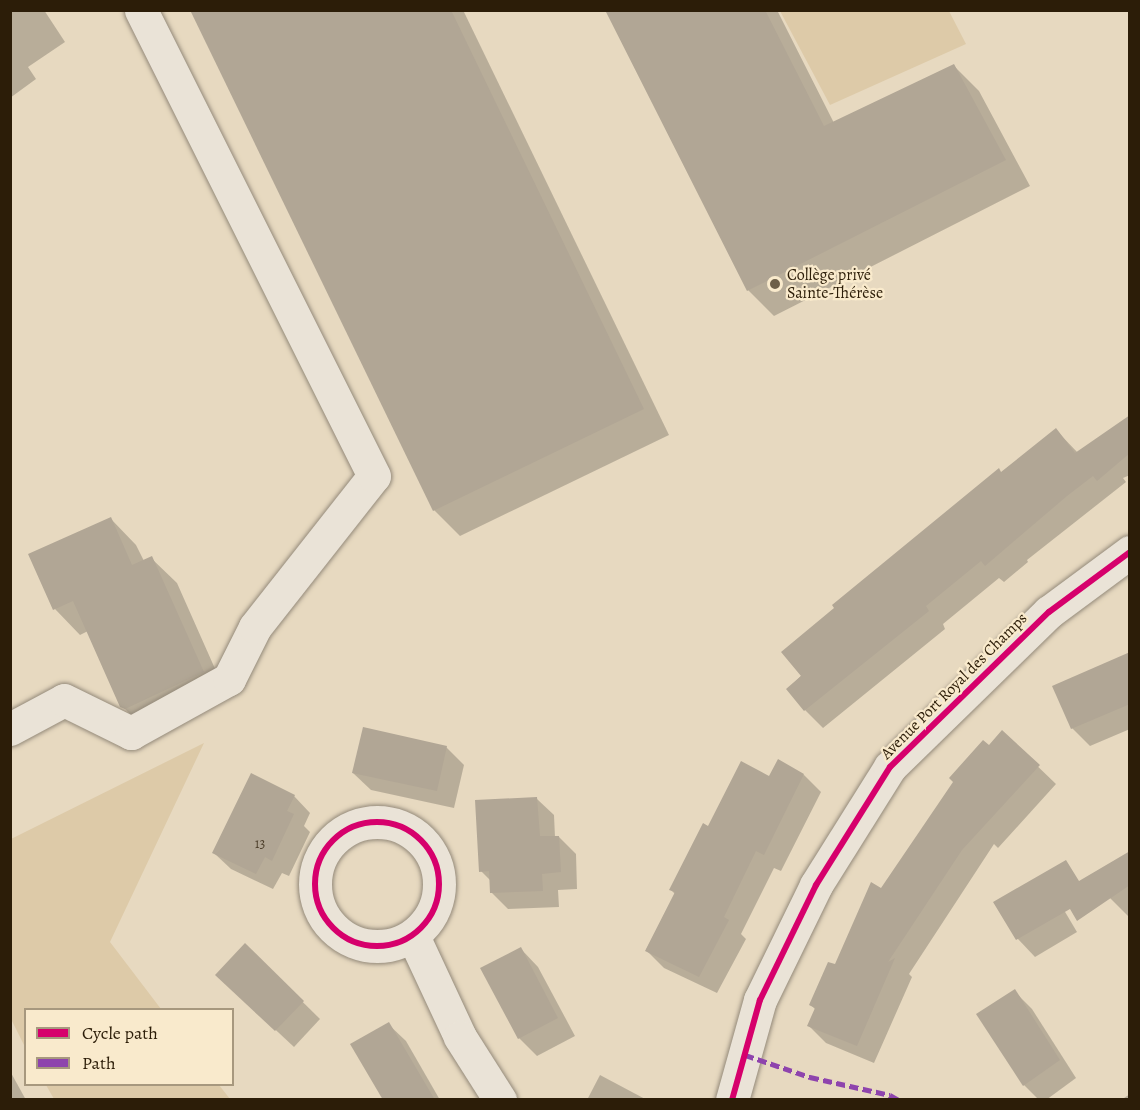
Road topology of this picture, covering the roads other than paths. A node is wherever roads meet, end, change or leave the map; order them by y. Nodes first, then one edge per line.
1 (142, 11) edge
2 (1130, 552) edge
3 (10, 729) edge
4 (412, 936) dead end
5 (500, 1100) edge
6 (732, 1100) edge

1 - 3 street
2 - 6 street, Avenue Port Royal des Champs
4 - 5 street

